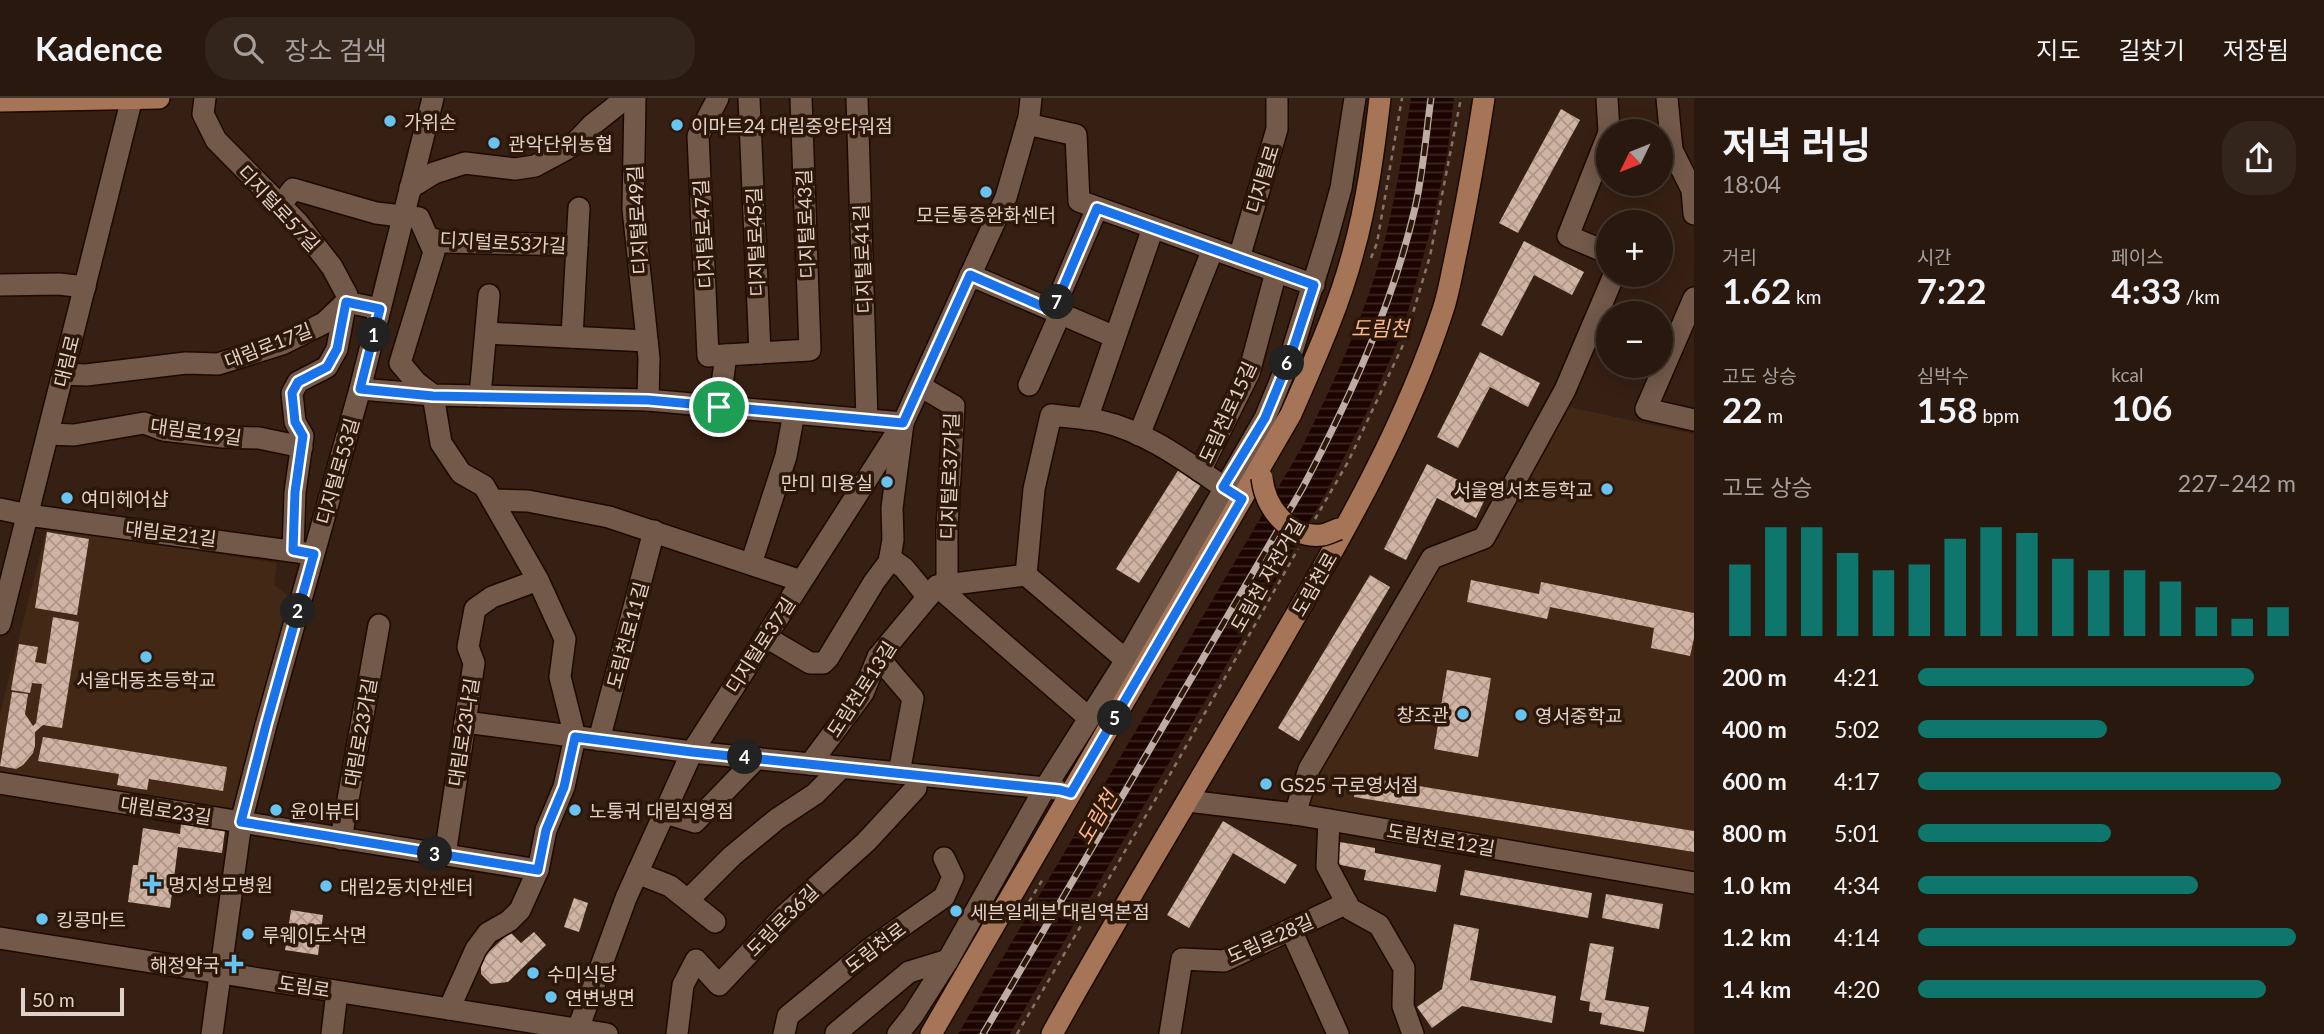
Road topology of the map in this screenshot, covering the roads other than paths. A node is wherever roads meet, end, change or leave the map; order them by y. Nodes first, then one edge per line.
1 (132, 98) edge
2 (159, 98) edge
3 (205, 98) edge
4 (433, 98) edge
5 (626, 98) edge
6 (635, 98) edge
7 (718, 98) edge
8 (749, 98) edge
9 (801, 98) edge
10 (857, 98) edge
11 (1031, 98) edge
12 (1277, 98) edge
13 (1355, 98) edge
14 (1380, 98) edge
15 (1484, 98) edge
16 (1607, 98) edge
17 (1667, 98) edge
18 (0, 101) edge
19 (1608, 119) edge
20 (1027, 124) junction
21 (1596, 166) edge
22 (410, 188) junction
23 (279, 206) junction
24 (579, 208) dead end
25 (1097, 208) junction
26 (1694, 214) edge
27 (404, 215) junction
28 (1153, 228) junction
29 (428, 238) junction
30 (577, 245) junction
31 (1596, 248) edge
32 (1213, 249) junction
33 (1239, 258) junction
34 (1276, 272) junction
35 (970, 275) junction
36 (0, 285) edge
37 (1314, 285) junction
38 (85, 287) junction
39 (1609, 287) edge
40 (489, 295) dead end
41 (1694, 298) edge
42 (346, 302) junction
43 (380, 309) junction
44 (1057, 312) junction
45 (486, 333) junction
46 (572, 337) junction
47 (1115, 337) junction
48 (647, 341) junction
49 (760, 353) junction
50 (726, 355) junction
51 (63, 374) junction
52 (1029, 385) dead end
53 (920, 386) junction
54 (360, 389) junction
55 (433, 396) junction
56 (480, 396) junction
57 (648, 400) junction
58 (719, 407) junction
59 (794, 413) junction
60 (1087, 419) junction
61 (867, 420) junction
62 (1694, 420) edge
63 (903, 423) junction
64 (48, 434) junction
65 (1139, 435) junction
66 (302, 447) junction
67 (1200, 471) junction
68 (1262, 471) junction
69 (1223, 487) junction
70 (1242, 499) junction
71 (492, 500) junction
72 (0, 509) edge
73 (28, 515) junction
74 (1345, 523) junction
75 (654, 531) junction
76 (303, 552) junction
77 (890, 558) junction
78 (751, 564) junction
79 (1026, 575) junction
80 (538, 580) junction
81 (801, 581) junction
82 (938, 589) junction
83 (0, 624) edge
84 (379, 625) dead end
85 (766, 637) junction
86 (878, 657) junction
87 (1126, 660) junction
88 (1089, 718) junction
89 (465, 722) junction
90 (575, 737) junction
91 (599, 740) junction
92 (692, 752) junction
93 (757, 758) junction
94 (810, 764) junction
95 (842, 767) junction
96 (907, 774) junction
97 (0, 783) edge
98 (1045, 788) junction
99 (1071, 793) junction
100 (1188, 802) junction
101 (664, 813) junction
102 (1295, 814) junction
103 (1329, 820) junction
104 (241, 822) junction
105 (341, 839) junction
106 (444, 855) junction
107 (944, 858) dead end
108 (538, 870) junction
109 (637, 873) junction
110 (1694, 883) edge
111 (944, 897) junction
112 (688, 900) junction
113 (1346, 903) junction
114 (977, 906) junction
115 (715, 922) dead end
116 (1291, 930) junction
117 (3, 937) edge
118 (948, 960) junction
119 (221, 973) junction
120 (337, 992) junction
121 (449, 1009) junction
122 (536, 1028) edge
123 (578, 1029) junction
124 (836, 1033) edge
125 (212, 1034) edge
126 (332, 1034) edge
127 (607, 1034) edge
128 (677, 1034) edge
129 (784, 1034) edge
130 (898, 1034) edge
131 (931, 1034) edge
132 (1052, 1034) edge
133 (1170, 1034) edge
134 (1338, 1034) edge
135 (1413, 1034) edge

1 - 2 main road
1 - 18 main road
1 - 38 street, 대림로
3 - 23 street, 디지털로57길
4 - 22 street, 디지털로53길
5 - 22 street
6 - 48 street, 디지털로49길
7 - 50 street, 디지털로47길
8 - 49 street, 디지털로45길
9 - 49 street, 디지털로43길
10 - 61 street, 디지털로41길
11 - 20 street, 디지털로37길
12 - 33 street, 디지털로
13 - 37 street
14 - 68 main road
15 - 74 main road, 도림천로
16 - 19 street
17 - 26 street
20 - 25 street
20 - 35 street, 디지털로37길
21 - 31 street
22 - 27 street, 디지털로53길
23 - 27 street
23 - 42 street, 디지털로57길
24 - 30 street, 디지털로53가길
25 - 28 street
25 - 44 street
27 - 29 street, 디지털로53가길
27 - 43 street, 디지털로53길
28 - 32 street
28 - 47 street
29 - 30 street, 디지털로53가길
29 - 55 street, 디지털로53가길
30 - 46 street, 디지털로53가길
32 - 33 street
32 - 65 street
33 - 34 street
34 - 37 street
34 - 67 street, 도림천로15길
35 - 44 street
35 - 53 street, 디지털로37길
36 - 38 street
37 - 69 street
38 - 51 street, 대림로
39 - 102 street
40 - 45 street
41 - 62 street
42 - 43 street
42 - 51 street, 대림로17길
42 - 66 street
43 - 54 street, 디지털로53길
44 - 47 street
44 - 52 street
45 - 46 street
45 - 56 street
46 - 48 street
47 - 60 street
48 - 57 street, 디지털로49길
49 - 50 street
50 - 58 street
51 - 64 street, 대림로
53 - 63 street, 디지털로37길
53 - 82 street, 디지털로37가길
54 - 55 street
54 - 76 street, 디지털로53길
55 - 56 street
55 - 71 street
56 - 57 street
57 - 58 street
58 - 59 street
59 - 61 street
59 - 78 street
60 - 65 street
60 - 79 street
61 - 63 street
63 - 77 street
63 - 81 street, 디지털로37길
64 - 66 street, 대림로19길
64 - 73 street, 대림로
65 - 67 street
66 - 76 street
67 - 69 street
68 - 70 main road
68 - 74 main road, bridge
69 - 70 street
69 - 87 street
70 - 99 main road
71 - 75 street
71 - 80 street
72 - 73 street, 대림로21길
73 - 76 street, 대림로21길
73 - 83 street, 대림로
74 - 100 main road, 도림천로
75 - 78 street
75 - 91 street, 도림천로11길
76 - 104 street, 디지털로53길
77 - 82 street
77 - 85 street
78 - 81 street
79 - 82 street
79 - 87 street
80 - 89 street, 대림로23나길
80 - 90 street
81 - 85 street, 디지털로37길
82 - 86 street, 도림천로13길
82 - 88 street
84 - 105 street, 대림로23가길
85 - 92 street, 디지털로37길
86 - 94 street, 도림천로13길
86 - 96 street
87 - 88 street
88 - 98 street
89 - 90 street
89 - 106 street, 대림로23나길
90 - 91 street
90 - 108 street
91 - 92 street
92 - 93 street
92 - 101 street, 디지털로37길
93 - 94 street
93 - 101 street
94 - 95 street
95 - 96 street
95 - 112 street
96 - 98 street
96 - 128 street, 도림로36길
97 - 104 street, 대림로23길
98 - 99 street
98 - 114 street
99 - 131 main road
100 - 102 street, 도림천로12길
100 - 132 main road, 도림천로
101 - 109 street, 디지털로37길
102 - 103 street, 도림천로12길
103 - 110 street, 도림천로12길
103 - 113 street
104 - 105 street, 대림로23길
104 - 119 street, 디지털로53길
105 - 106 street, 대림로23길
106 - 108 street, 대림로23길
107 - 111 street
108 - 121 street
109 - 112 street
109 - 123 street, 디지털로37길
111 - 114 street
111 - 129 street, 도림천로
112 - 115 street
113 - 116 street, 도림로28길
113 - 135 street
114 - 118 street
116 - 133 street, 도림로28길
116 - 134 street
117 - 119 street, 도림로
118 - 124 street
118 - 130 street
119 - 120 street, 도림로
119 - 125 street, 디지털로53길
120 - 121 street, 도림로
120 - 126 street
121 - 122 street, 도림로
122 - 123 street, 도림로
123 - 127 street, 도림로

